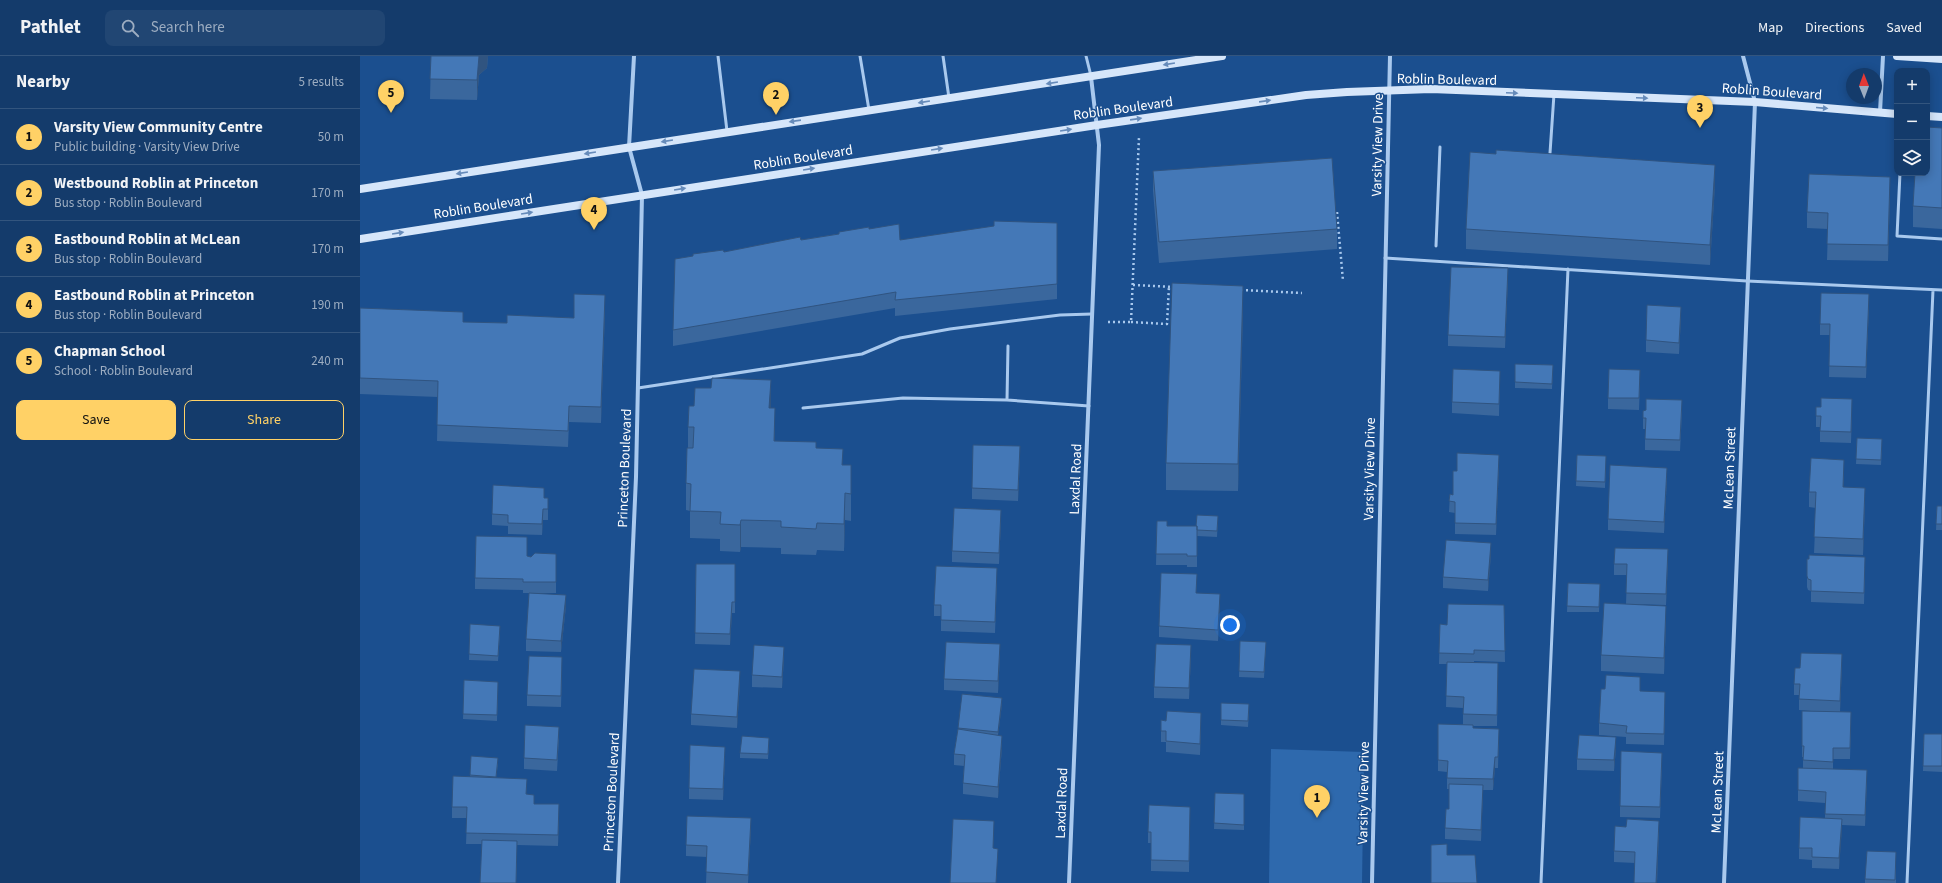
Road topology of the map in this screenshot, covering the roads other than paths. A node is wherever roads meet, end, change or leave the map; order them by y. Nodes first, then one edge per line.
1 (634, 56) edge
2 (718, 56) edge
3 (860, 56) edge
4 (943, 56) edge
5 (1086, 56) edge
6 (1222, 56) edge
7 (1390, 56) edge
8 (1743, 56) edge
9 (1883, 56) edge
10 (1897, 56) edge
11 (1942, 59) edge
12 (1091, 77) junction
13 (1389, 91) junction
14 (1554, 94) junction
15 (949, 98) junction
16 (1755, 102) junction
17 (869, 110) junction
18 (1880, 113) junction
19 (1894, 114) edge
20 (1930, 116) edge
21 (1942, 117) edge
22 (1097, 125) junction
23 (727, 131) junction
24 (629, 147) junction
25 (1440, 148) dead end
26 (1550, 153) edge
27 (1900, 176) edge
28 (360, 189) edge
29 (642, 195) junction
30 (360, 239) edge
31 (1942, 239) edge
32 (1436, 246) dead end
33 (1386, 258) junction
34 (1568, 270) junction
35 (1747, 281) junction
36 (1933, 290) junction
37 (1942, 290) edge
38 (1092, 314) junction
39 (1008, 346) dead end
40 (638, 388) junction
41 (1007, 400) junction
42 (1089, 406) junction
43 (803, 408) dead end
44 (618, 883) edge
45 (1069, 883) edge
46 (1372, 883) edge
47 (1541, 883) edge
48 (1724, 883) edge
49 (1907, 883) edge

1 - 24 street, Princeton Boulevard
2 - 23 lane
3 - 17 lane
4 - 15 lane
5 - 12 lane
6 -> 12 main road
7 - 13 street, Varsity View Drive
8 - 16 street, McLean Street
9 - 18 street
10 - 11 main road
12 -> 15 main road
12 - 22 street, Laxdal Road
13 -> 14 main road, Roblin Boulevard
22 -> 13 main road, Roblin Boulevard
13 - 33 street, Varsity View Drive
14 -> 16 main road, Roblin Boulevard
14 - 26 lane
15 -> 17 main road
16 -> 18 main road, Roblin Boulevard
16 - 35 street, McLean Street
17 -> 23 main road
18 - 19 main road, Roblin Boulevard
20 - 21 main road
29 -> 22 main road, Roblin Boulevard
22 - 38 street, Laxdal Road
23 -> 24 main road
24 -> 28 main road
24 - 29 street, Princeton Boulevard
25 - 32 lane
27 - 31 lane
30 -> 29 main road, Roblin Boulevard
29 - 40 street, Princeton Boulevard
33 - 34 lane
33 - 46 street, Varsity View Drive
34 - 35 lane
34 - 47 lane
35 - 36 lane
35 - 48 street, McLean Street
36 - 37 lane
36 - 49 lane
38 - 40 lane
38 - 42 street, Laxdal Road
39 - 41 lane
40 - 44 street, Princeton Boulevard
41 - 42 lane
41 - 43 lane
42 - 45 street, Laxdal Road

